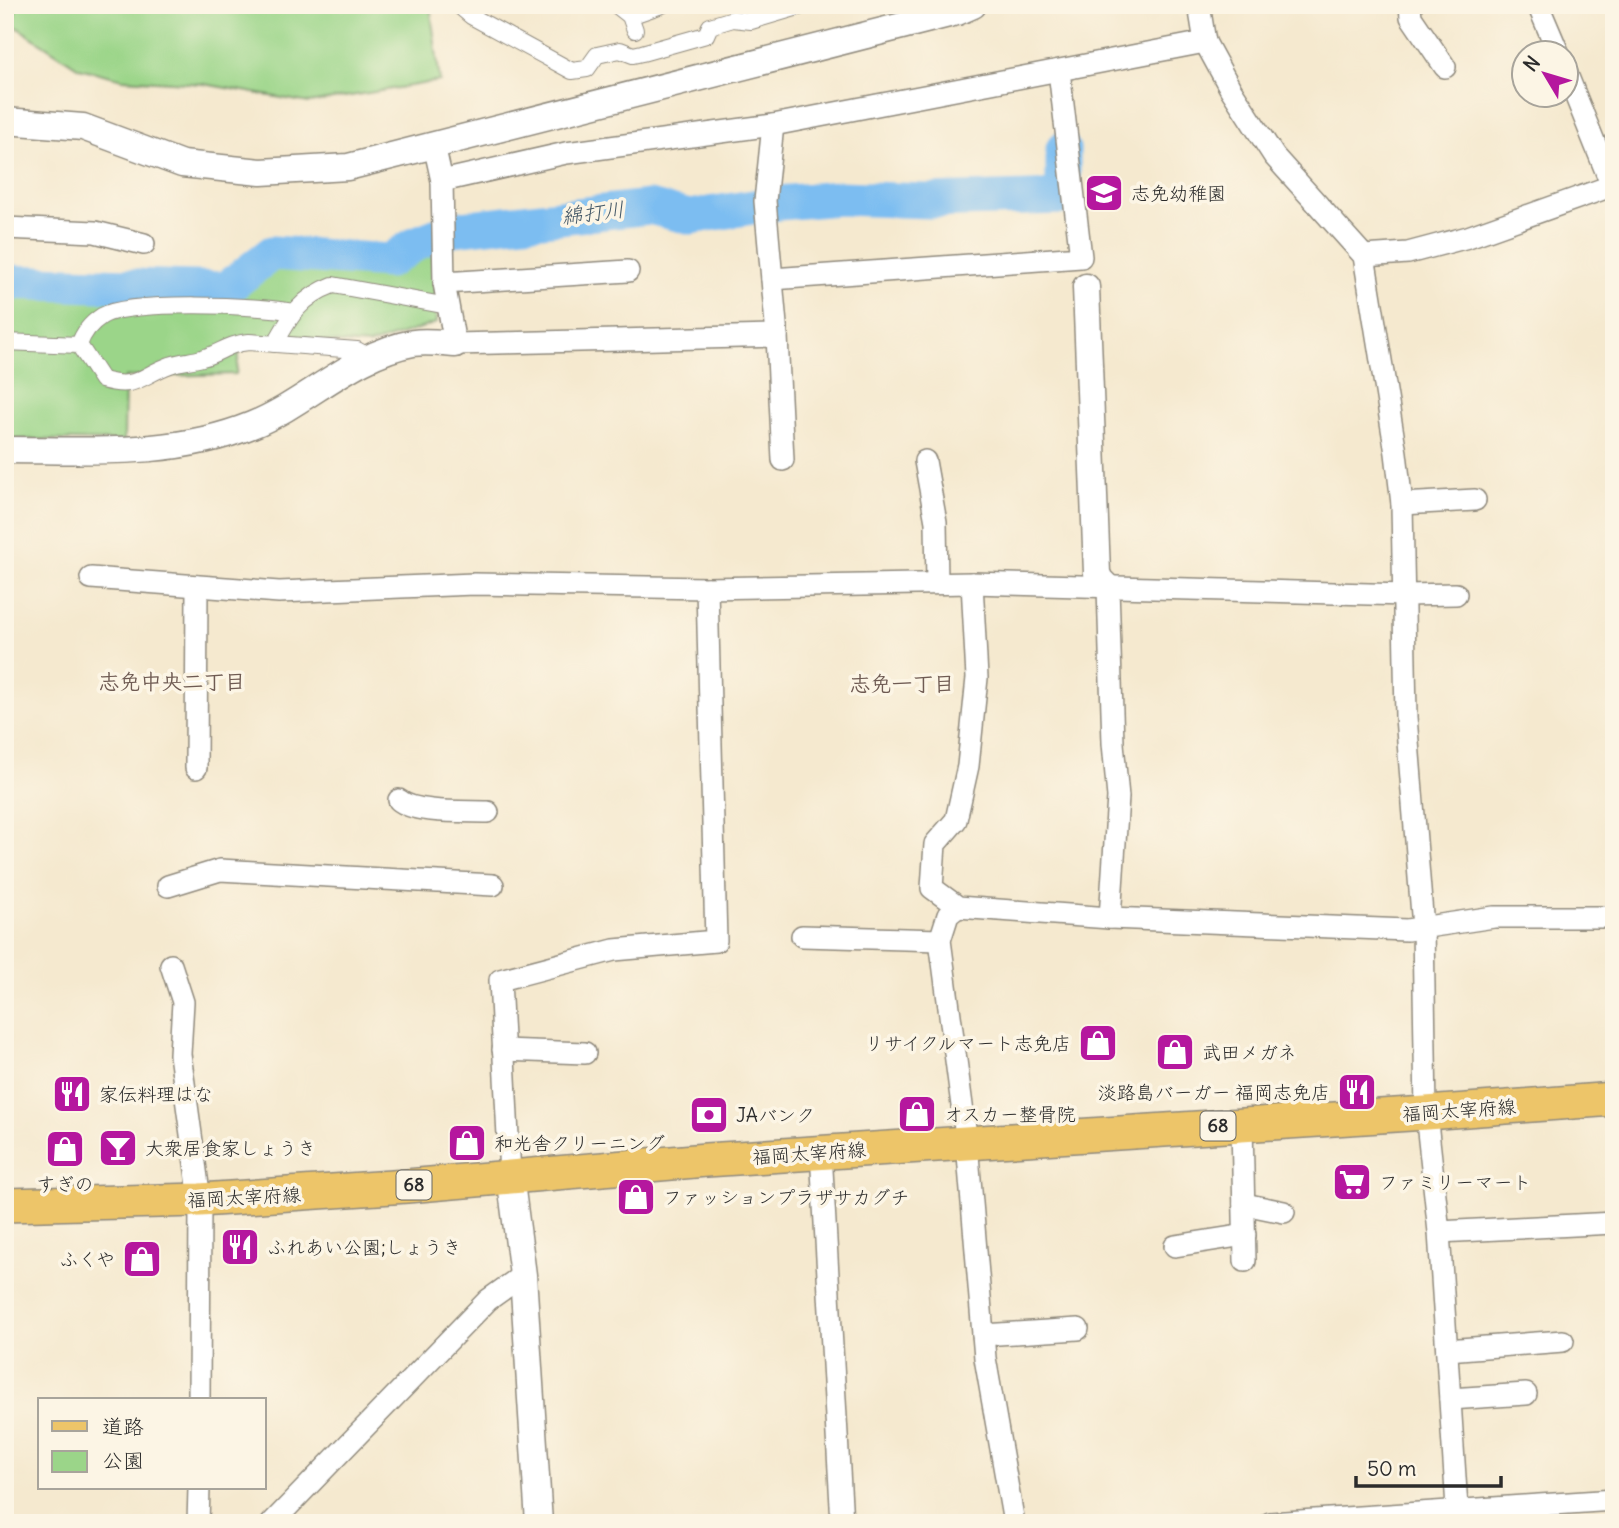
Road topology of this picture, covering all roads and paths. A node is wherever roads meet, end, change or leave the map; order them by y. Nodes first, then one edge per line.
1 (458, 5) edge
2 (616, 5) edge
3 (662, 5) edge
4 (805, 5) edge
5 (973, 5) edge
6 (1200, 5) edge
7 (1410, 5) edge
8 (1538, 5) edge
9 (1552, 38) edge
10 (1205, 42) junction
11 (1445, 67) dead end
12 (1059, 71) junction
13 (1580, 106) edge
14 (5, 121) edge
15 (773, 125) junction
16 (434, 145) junction
17 (442, 181) junction
18 (1613, 187) edge
19 (5, 228) edge
20 (144, 244) dead end
21 (1364, 256) junction
22 (628, 271) dead end
23 (772, 279) junction
24 (444, 283) junction
25 (1086, 287) dead end
26 (448, 306) junction
27 (294, 312) junction
28 (777, 336) junction
29 (5, 342) edge
30 (275, 344) junction
31 (455, 344) junction
32 (79, 345) junction
33 (371, 358) junction
34 (5, 450) edge
35 (783, 460) dead end
36 (925, 461) dead end
37 (1475, 500) dead end
38 (1402, 504) junction
39 (91, 578) dead end
40 (937, 583) junction
41 (972, 583) junction
42 (197, 586) junction
43 (707, 588) junction
44 (1108, 588) junction
45 (1456, 594) dead end
46 (1405, 595) junction
47 (196, 768) dead end
48 (398, 800) dead end
49 (488, 812) dead end
50 (493, 885) dead end
51 (168, 886) dead end
52 (958, 907) junction
53 (1110, 918) junction
54 (1614, 918) edge
55 (1423, 927) junction
56 (802, 936) dead end
57 (940, 940) junction
58 (171, 965) dead end
59 (503, 1050) junction
60 (585, 1054) dead end
61 (1614, 1098) edge
62 (1426, 1113) junction
63 (1242, 1125) junction
64 (967, 1143) junction
65 (821, 1152) junction
66 (510, 1175) junction
67 (200, 1200) junction
68 (5, 1205) edge
69 (1244, 1205) junction
70 (1284, 1212) dead end
71 (1614, 1223) edge
72 (1439, 1232) junction
73 (1245, 1235) junction
74 (1175, 1246) dead end
75 (1245, 1261) dead end
76 (523, 1275) junction
77 (1078, 1329) dead end
78 (983, 1335) junction
79 (1563, 1341) dead end
80 (1447, 1350) junction
81 (1526, 1394) dead end
82 (199, 1398) edge
83 (1450, 1399) junction
84 (199, 1490) edge
85 (1614, 1500) edge
86 (1457, 1517) edge
87 (198, 1523) edge
88 (272, 1523) edge
89 (539, 1523) edge
90 (842, 1523) edge
91 (1014, 1523) edge
92 (1270, 1523) edge

1 - 4 street
2 - 3 street
5 - 16 street
6 - 10 street
7 - 11 street
8 - 9 street
10 - 12 street
10 - 21 street
12 - 15 street
12 - 23 street
13 - 18 street
14 - 16 street
15 - 17 street
15 - 23 street
16 - 17 street
17 - 24 street
18 - 21 street
19 - 20 street
21 - 38 street
22 - 24 street
23 - 28 street
24 - 26 street
25 - 44 street
26 - 27 street
26 - 31 street
27 - 30 street
27 - 32 street
28 - 31 street
28 - 35 street
29 - 32 street
30 - 32 street
30 - 33 street
31 - 33 street
33 - 34 street
36 - 40 street
37 - 38 street
38 - 46 street
39 - 42 street
40 - 41 street
40 - 43 street
41 - 44 street
41 - 52 street
42 - 43 street
42 - 47 street
43 - 59 street
44 - 46 street
44 - 53 street
45 - 46 street
46 - 55 street
48 - 49 street
50 - 51 street
52 - 53 street
52 - 57 street
53 - 55 street
54 - 55 street
55 - 62 street
56 - 57 street
57 - 64 street
58 - 67 street
59 - 60 street
59 - 66 street
61 - 62 main road, 福岡太宰府線 / 68
62 - 63 main road, 福岡太宰府線 / 68
62 - 72 street
63 - 64 main road, 福岡太宰府線 / 68
63 - 69 street
64 - 65 main road, 福岡太宰府線 / 68
64 - 78 street
65 - 66 main road, 福岡太宰府線 / 68
65 - 90 street
66 - 67 main road, 福岡太宰府線 / 68
66 - 76 street
67 - 68 main road, 福岡太宰府線 / 68
67 - 82 street
69 - 70 street
69 - 73 street
71 - 72 street
72 - 80 street
73 - 74 street
73 - 75 street
76 - 88 street
76 - 89 street
77 - 78 street
78 - 91 street
79 - 80 street
80 - 83 street
81 - 83 street
83 - 86 street
84 - 87 street
85 - 86 street
86 - 92 street

